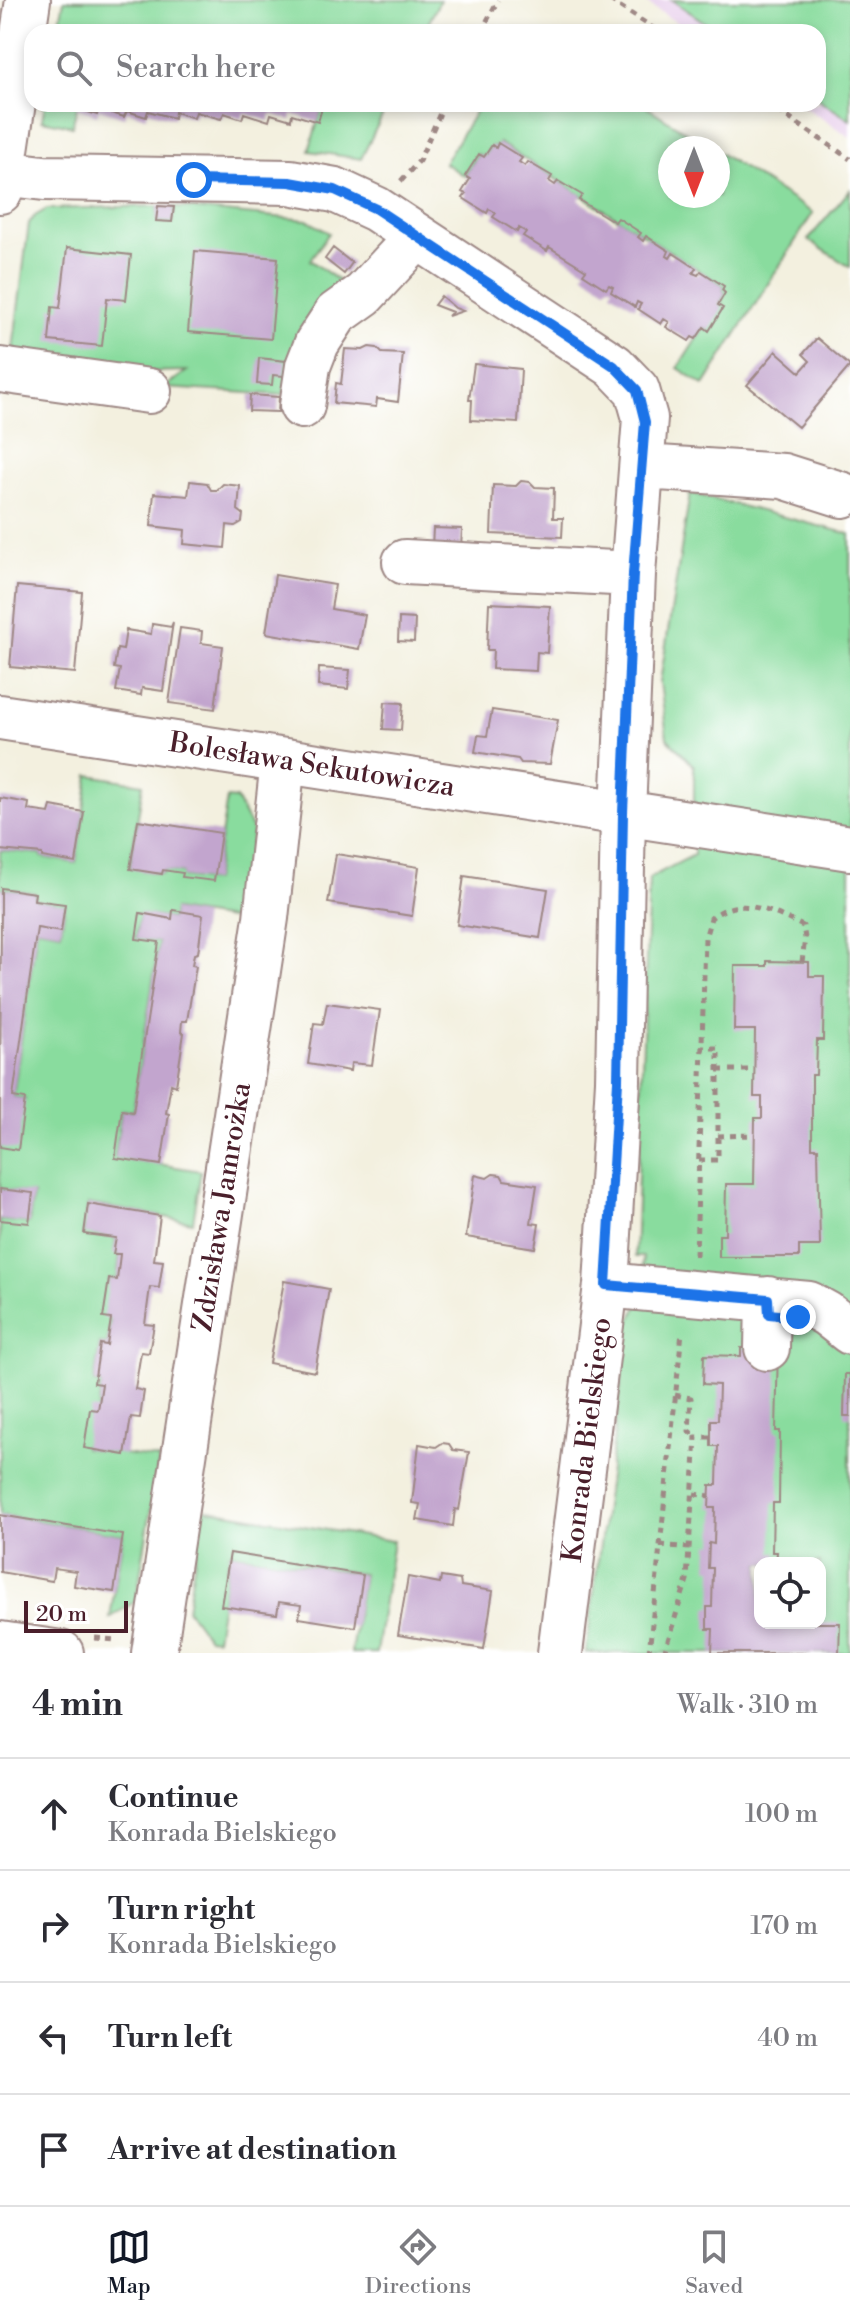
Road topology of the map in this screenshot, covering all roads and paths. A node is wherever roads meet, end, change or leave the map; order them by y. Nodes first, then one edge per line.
1 (28, 0) edge
2 (498, 0) edge
3 (610, 0) edge
4 (24, 24) edge
5 (485, 24) edge
6 (647, 24) edge
7 (24, 27) edge
8 (440, 112) edge
9 (780, 112) edge
10 (850, 159) edge
11 (1, 182) edge
12 (376, 209) junction
13 (417, 237) junction
14 (0, 370) edge
15 (149, 391) dead end
16 (302, 406) dead end
17 (643, 467) junction
18 (843, 495) dead end
19 (405, 562) dead end
20 (633, 574) junction
21 (0, 717) edge
22 (283, 761) junction
23 (623, 813) junction
24 (850, 848) edge
25 (802, 962) dead end
26 (702, 1048) junction
27 (718, 1070) junction
28 (755, 1070) dead end
29 (755, 1135) dead end
30 (718, 1136) junction
31 (699, 1160) junction
32 (696, 1258) dead end
33 (606, 1285) junction
34 (768, 1299) junction
35 (683, 1323) dead end
36 (850, 1332) edge
37 (767, 1348) dead end
38 (675, 1395) junction
39 (696, 1437) junction
40 (711, 1437) dead end
41 (694, 1494) junction
42 (710, 1496) dead end
43 (660, 1545) junction
44 (690, 1548) junction
45 (0, 1644) edge
46 (61, 1653) edge
47 (154, 1653) edge
48 (560, 1653) edge
49 (649, 1653) edge
50 (664, 1653) edge

1 - 4 street
2 - 5 path
3 - 6 path
7 - 11 street
8 - 12 path
9 - 10 path
11 - 12 street, Konrada Bielskiego
12 - 13 street, Konrada Bielskiego
13 - 16 street
13 - 17 street, Konrada Bielskiego
14 - 15 street
17 - 18 street
17 - 20 street, Konrada Bielskiego
19 - 20 street
20 - 23 street, Konrada Bielskiego
21 - 22 street, Bolesława Sekutowicza
22 - 23 street, Bolesława Sekutowicza
22 - 47 street, Zdzisława Jamrożka
23 - 24 street, Bolesława Sekutowicza
23 - 33 street, Konrada Bielskiego
25 - 26 path
26 - 27 path
26 - 31 path
27 - 28 path
27 - 30 path
29 - 30 path
30 - 31 path
31 - 32 path
33 - 34 street
33 - 48 street, Konrada Bielskiego
34 - 36 street
34 - 37 street
35 - 38 path
38 - 39 path
38 - 43 path
39 - 40 path
39 - 41 path
41 - 42 path
41 - 44 path
43 - 44 path
43 - 49 path
44 - 50 path
45 - 46 street

